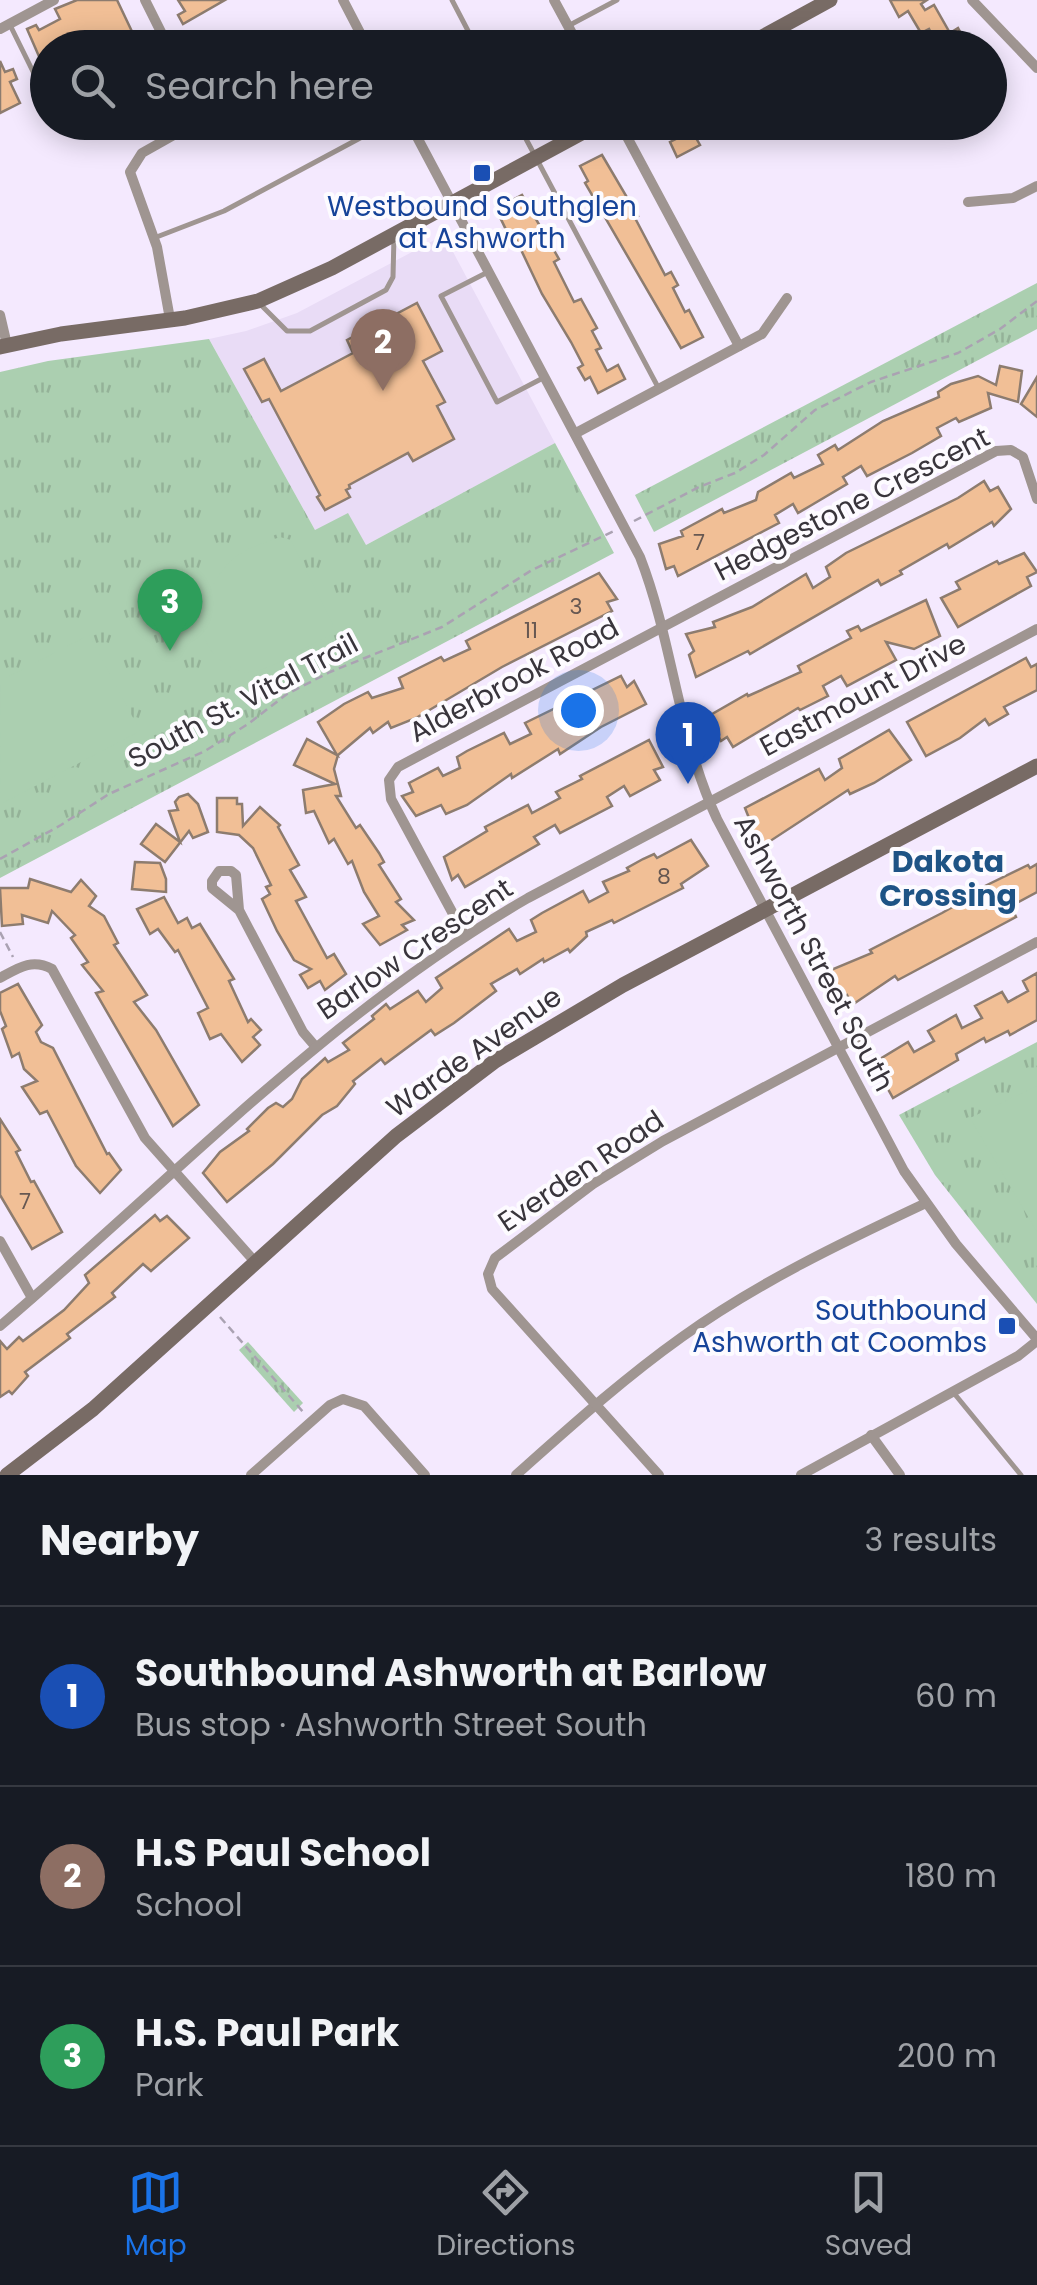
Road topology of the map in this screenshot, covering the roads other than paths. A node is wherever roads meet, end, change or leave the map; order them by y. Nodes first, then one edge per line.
1 (54, 0) edge
2 (145, 0) edge
3 (344, 0) edge
4 (452, 0) edge
5 (554, 0) edge
6 (617, 0) edge
7 (830, 0) edge
8 (972, 0) edge
9 (5, 26) edge
10 (568, 26) junction
11 (160, 30) edge
12 (359, 30) edge
13 (468, 30) edge
14 (570, 30) edge
15 (774, 30) edge
16 (1001, 30) edge
17 (1007, 37) edge
18 (1037, 68) edge
19 (30, 70) edge
20 (164, 140) edge
21 (356, 140) edge
22 (419, 140) edge
23 (527, 140) edge
24 (570, 140) edge
25 (629, 140) edge
26 (537, 158) junction
27 (1037, 186) edge
28 (968, 202) dead end
29 (453, 204) junction
30 (394, 234) junction
31 (154, 238) junction
32 (490, 271) junction
33 (787, 298) dead end
34 (258, 302) junction
35 (0, 316) edge
36 (170, 320) junction
37 (4, 346) edge
38 (739, 346) junction
39 (546, 376) junction
40 (659, 388) junction
41 (576, 433) junction
42 (1037, 499) edge
43 (660, 626) junction
44 (1037, 629) edge
45 (1037, 766) edge
46 (709, 802) junction
47 (239, 910) dead end
48 (765, 910) junction
49 (466, 936) junction
50 (1037, 942) edge
51 (0, 978) edge
52 (315, 1046) junction
53 (838, 1048) junction
54 (174, 1172) junction
55 (926, 1202) junction
56 (0, 1241) edge
57 (256, 1263) junction
58 (32, 1298) junction
59 (0, 1326) edge
60 (1037, 1340) edge
61 (952, 1391) junction
62 (595, 1404) junction
63 (871, 1435) junction
64 (6, 1475) edge
65 (251, 1475) edge
66 (425, 1475) edge
67 (516, 1475) edge
68 (659, 1475) edge
69 (801, 1475) edge
70 (900, 1475) edge
71 (1021, 1475) edge

1 - 9 street
2 - 11 street
3 - 12 street
4 - 13 lane
5 - 10 street
6 - 10 lane
7 - 15 main road
8 - 16 street
9 - 19 lane
10 - 14 street
17 - 18 street
20 - 31 street
21 - 31 lane
22 - 29 street, Ashworth Street South
23 - 26 lane
24 - 26 main road
25 - 38 street
26 - 29 main road
26 - 40 lane
27 - 28 street
29 - 30 main road
29 - 32 street, Ashworth Street South
30 - 34 main road
30 - 34 lane
31 - 36 street
32 - 39 street, Ashworth Street South
32 - 39 lane
33 - 38 street
34 - 36 main road
35 - 37 street
36 - 37 main road
38 - 40 street
39 - 41 street, Ashworth Street South
40 - 41 street
41 - 43 street, Ashworth Street South
42 - 43 street, Hedgestone Crescent
43 - 46 street, Ashworth Street South
43 - 49 street, Alderbrook Road
44 - 46 street, Eastmount Drive
45 - 48 main road, Warde Avenue
46 - 48 street, Ashworth Street South
46 - 49 street, Barlow Crescent
47 - 52 street
48 - 53 street, Ashworth Street South
48 - 57 main road, Warde Avenue
49 - 52 street, Barlow Crescent
50 - 53 street, Everden Road
51 - 54 street
52 - 54 street, Barlow Crescent
53 - 55 street, Ashworth Street South
53 - 62 street, Everden Road
54 - 57 street
54 - 58 street, Barlow Crescent
55 - 60 street, Ashworth Street South
55 - 62 street
56 - 58 street
57 - 64 main road, Warde Avenue
58 - 59 street, Barlow Crescent
60 - 61 street
61 - 63 street
61 - 71 lane
62 - 67 street
62 - 68 street, Everden Road
63 - 69 street
63 - 70 street
65 - 66 street

